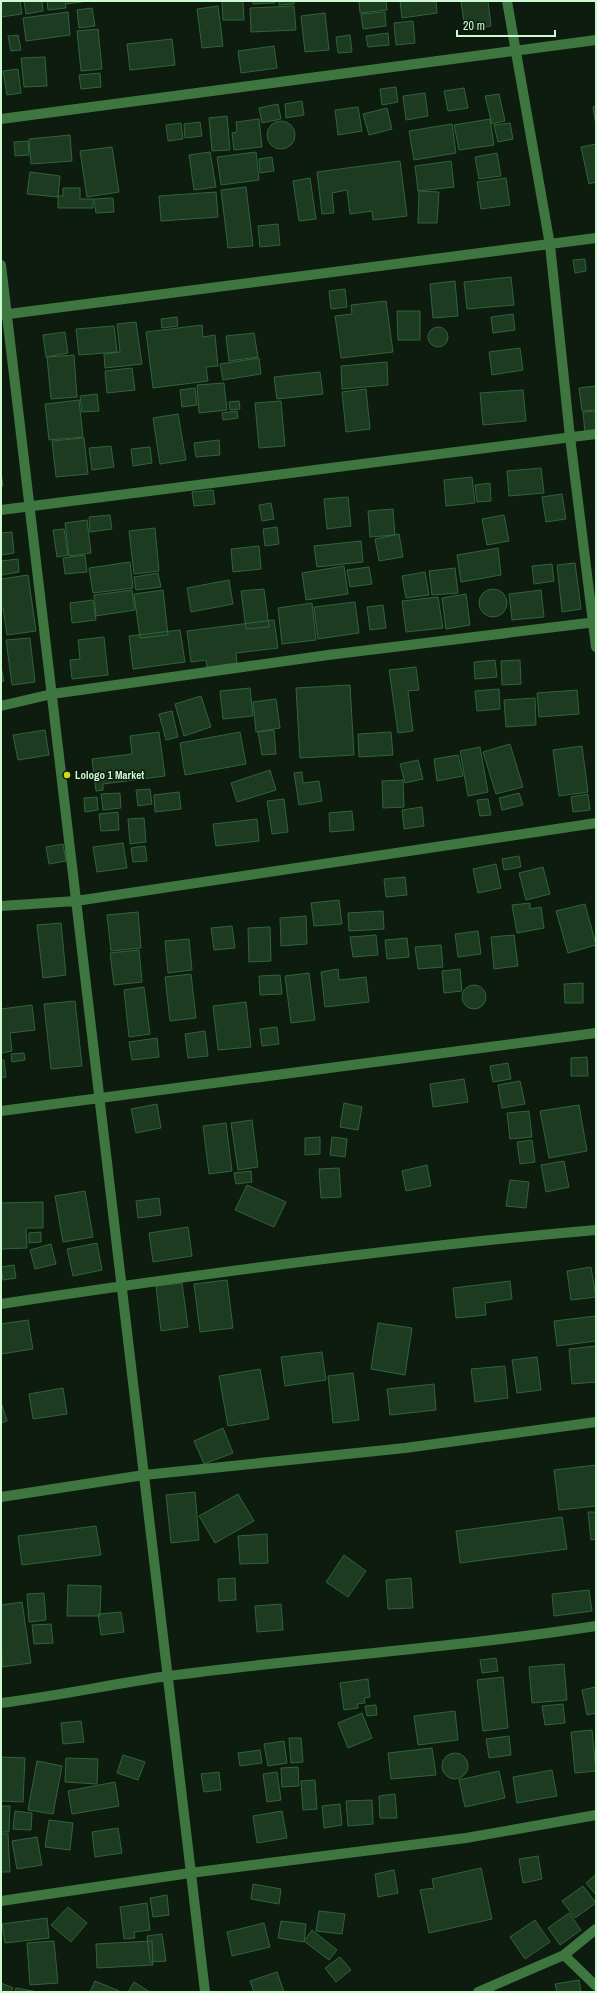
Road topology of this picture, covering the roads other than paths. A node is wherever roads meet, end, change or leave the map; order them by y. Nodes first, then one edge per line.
1 (507, 1) edge
2 (596, 40) edge
3 (515, 51) junction
4 (1, 119) edge
5 (596, 238) edge
6 (550, 245) junction
7 (1, 265) edge
8 (4, 314) edge
9 (596, 434) edge
10 (570, 437) junction
11 (30, 506) junction
12 (1, 510) edge
13 (594, 622) edge
14 (596, 647) edge
15 (52, 694) junction
16 (1, 706) edge
17 (596, 823) edge
18 (76, 900) junction
19 (1, 906) edge
20 (596, 1032) edge
21 (99, 1098) junction
22 (1, 1111) edge
23 (596, 1230) edge
24 (121, 1285) junction
25 (1, 1304) edge
26 (596, 1422) edge
27 (144, 1475) junction
28 (1, 1497) edge
29 (596, 1626) edge
30 (167, 1676) junction
31 (1, 1703) edge
32 (596, 1815) edge
33 (190, 1873) junction
34 (1, 1901) edge
35 (596, 1929) edge
36 (564, 1955) junction
37 (596, 1986) edge
38 (204, 1992) edge
39 (478, 1992) edge

1 - 3 street
2 - 3 street
3 - 4 street
3 - 6 street
5 - 6 street
6 - 8 street
6 - 10 street
7 - 8 street
8 - 11 street
9 - 10 street
10 - 11 street
10 - 13 street
11 - 12 street
11 - 15 street
13 - 14 street
13 - 15 street
15 - 16 street
15 - 18 street
17 - 18 street
18 - 19 street
18 - 21 street
20 - 21 street
21 - 22 street
21 - 24 street
23 - 24 street
24 - 25 street
24 - 27 street
26 - 27 street
27 - 28 street
27 - 30 street
29 - 30 street
30 - 31 street
30 - 33 street
32 - 33 street
33 - 34 street
33 - 38 street
35 - 36 street
36 - 37 street
36 - 39 street

